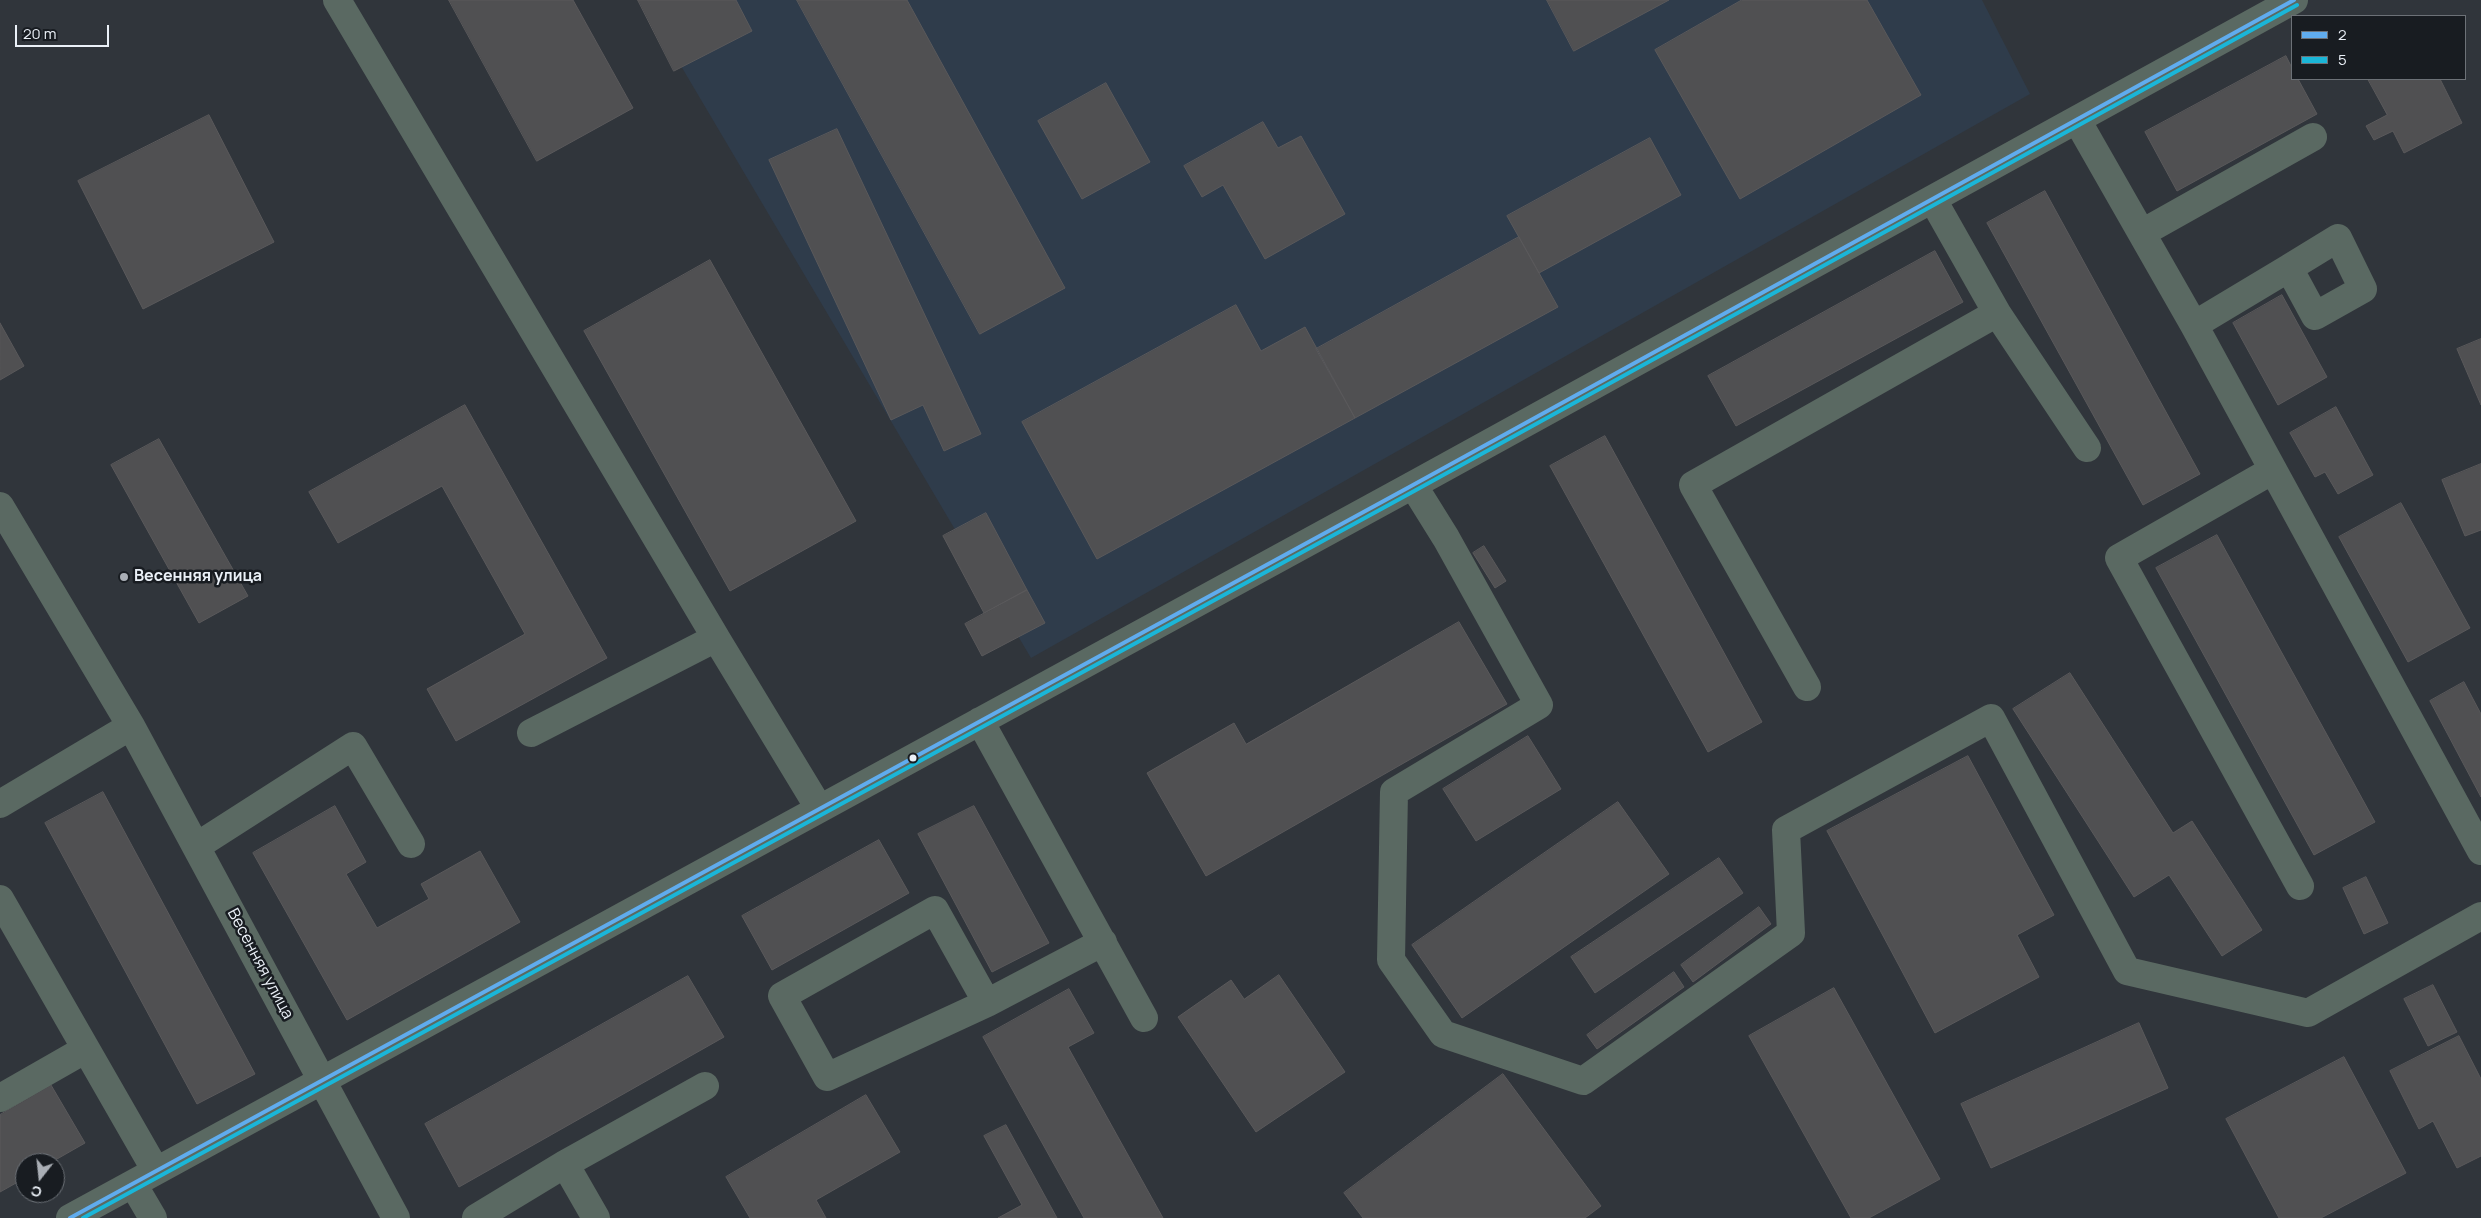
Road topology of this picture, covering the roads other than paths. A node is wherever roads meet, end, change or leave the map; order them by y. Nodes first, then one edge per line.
1 (337, 0) edge
2 (2294, 0) edge
3 (2077, 120) junction
4 (2313, 137) dead end
5 (1933, 200) junction
6 (2142, 233) junction
7 (2289, 268) dead end
8 (1997, 313) junction
9 (2194, 326) junction
10 (2088, 448) dead end
11 (2273, 470) junction
12 (1413, 485) junction
13 (0, 506) edge
14 (716, 638) junction
15 (1807, 687) dead end
16 (980, 721) junction
17 (130, 726) junction
18 (531, 733) dead end
19 (0, 804) edge
20 (819, 808) junction
21 (411, 844) dead end
22 (197, 846) junction
23 (2481, 851) edge
24 (2300, 886) dead end
25 (0, 898) edge
26 (2481, 916) edge
27 (1103, 942) junction
28 (987, 1003) junction
29 (1144, 1018) dead end
30 (86, 1049) junction
31 (322, 1080) junction
32 (705, 1086) dead end
33 (0, 1098) edge
34 (565, 1164) junction
35 (144, 1177) junction
36 (70, 1218) edge
37 (154, 1218) edge
38 (396, 1218) edge
39 (476, 1218) edge
40 (596, 1218) edge

1 - 14 street
2 - 3 street
3 - 5 street
3 - 6 street
4 - 6 street
5 - 8 street
5 - 12 street
6 - 9 street
7 - 9 street
8 - 10 street
8 - 15 street
9 - 11 street
11 - 23 street
11 - 24 street
12 - 16 street
12 - 26 street
13 - 17 street, Весенняя улица
14 - 18 street
14 - 20 street
16 - 20 street
16 - 27 street
17 - 19 street
17 - 22 street, Весенняя улица
20 - 31 street
21 - 22 street
22 - 31 street, Весенняя улица
25 - 30 street
27 - 28 street
27 - 29 street
28 - 28 street
30 - 33 street
30 - 35 street
31 - 35 street
31 - 38 street, Весенняя улица
32 - 34 street
34 - 39 street
34 - 40 street
35 - 36 street
35 - 37 street

